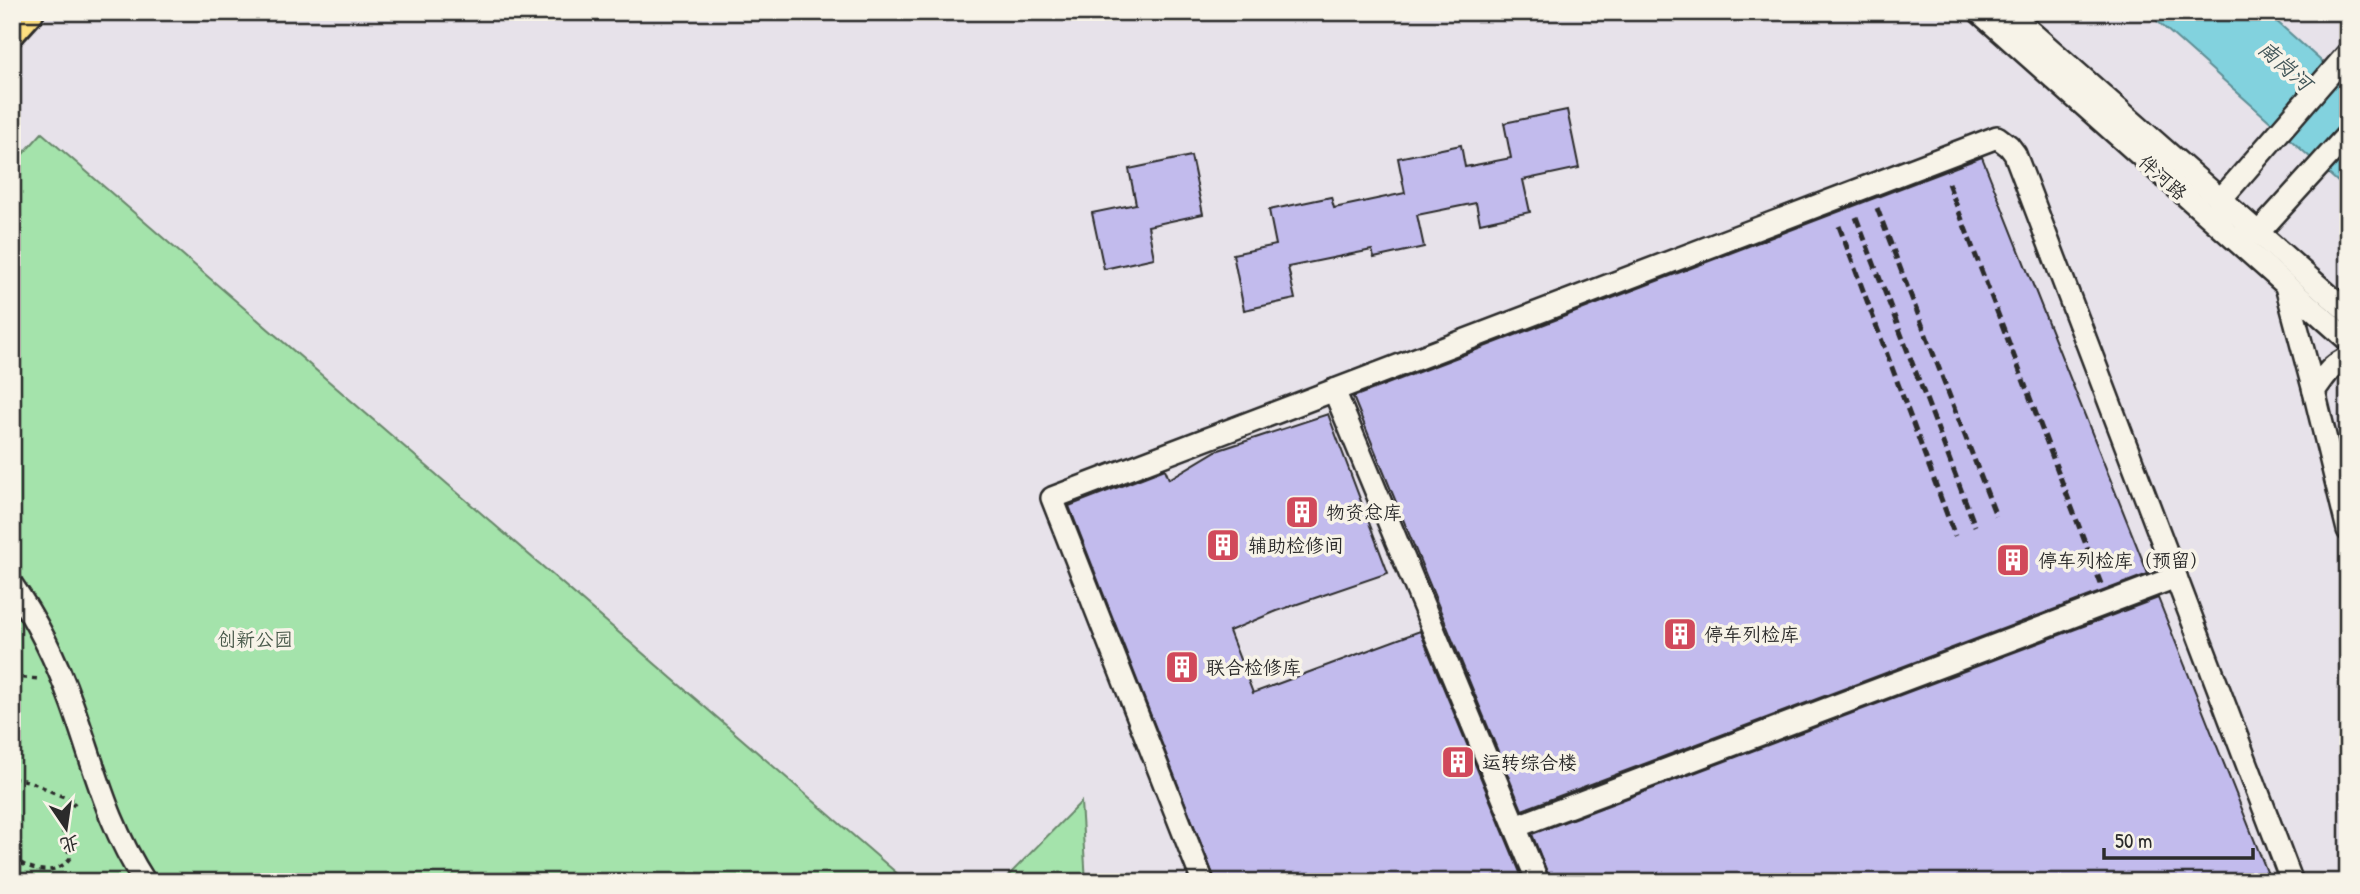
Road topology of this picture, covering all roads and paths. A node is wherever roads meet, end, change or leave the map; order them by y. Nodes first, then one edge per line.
1 (30, 12) edge
2 (1979, 12) edge
3 (2008, 12) edge
4 (12, 32) edge
5 (2348, 53) edge
6 (2348, 134) edge
7 (2220, 201) junction
8 (2224, 232) junction
9 (2258, 233) junction
10 (2286, 286) junction
11 (2348, 312) edge
12 (2348, 340) edge
13 (2348, 358) edge
14 (1334, 390) junction
15 (2314, 391) junction
16 (2348, 530) edge
17 (2176, 577) junction
18 (12, 585) edge
19 (12, 677) edge
20 (61, 678) junction
21 (12, 779) edge
22 (103, 799) junction
23 (77, 800) junction
24 (1516, 827) junction
25 (12, 858) edge
26 (145, 882) edge
27 (1203, 882) edge
28 (1538, 882) edge
29 (2292, 882) edge

1 - 4 main road
2 - 8 street, 伴河路
3 - 7 street, 伴河路
5 - 7 street
6 - 9 street
7 - 8 street
7 - 9 street, 伴河路
8 - 9 street
8 - 10 street, 伴河路
9 - 11 street, 伴河路
10 - 12 street, 伴河路
10 - 15 street
13 - 15 street
14 - 17 street
14 - 24 street
14 - 27 street
15 - 16 street
17 - 24 street
17 - 29 street
18 - 20 street
19 - 20 path
20 - 22 street
21 - 23 path
22 - 23 path
22 - 26 street
23 - 25 path
24 - 28 street

